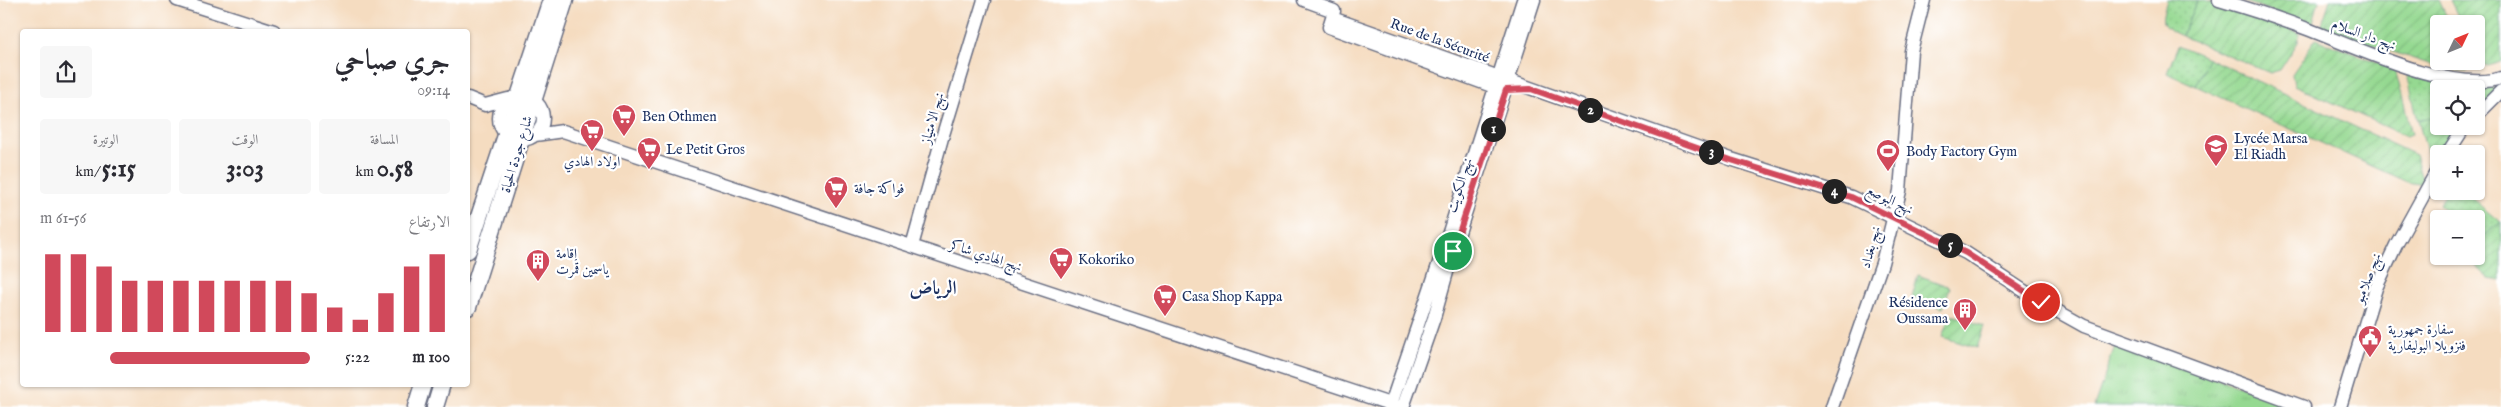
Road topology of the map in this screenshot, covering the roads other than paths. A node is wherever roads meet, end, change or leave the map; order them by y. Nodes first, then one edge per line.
1 (177, 0) edge
2 (552, 0) edge
3 (565, 0) edge
4 (984, 0) edge
5 (1304, 0) edge
6 (1523, 0) edge
7 (1534, 0) edge
8 (1924, 0) edge
9 (2219, 0) edge
10 (268, 29) edge
11 (2501, 78) edge
12 (1502, 84) junction
13 (2501, 91) edge
14 (470, 99) edge
15 (527, 101) junction
16 (485, 105) junction
17 (2485, 107) edge
18 (563, 131) junction
19 (516, 134) junction
20 (2430, 183) edge
21 (1893, 217) junction
22 (470, 245) edge
23 (912, 246) junction
24 (470, 300) edge
25 (423, 387) edge
26 (441, 387) edge
27 (1396, 406) edge
28 (416, 407) edge
29 (435, 407) edge
30 (1832, 407) edge
31 (2304, 407) edge
32 (2340, 407) edge

1 - 10 street
2 - 15 highway, شارع جودة الحياة
3 - 15 highway, شارع جودة الحياة
4 - 23 street, نهج الامتياز
5 - 12 street, Rue de la Sécurité
6 - 12 street, نهج الكويت
7 - 12 street, نهج الكويت
8 - 21 street, نهج بغداد
9 - 11 street, نهج دار السلام
12 - 21 street, نهج البوصع
12 - 27 street, نهج الكويت
13 - 17 street
14 - 16 street
15 - 16 street
15 - 18 street
15 - 19 highway, شارع جودة الحياة
15 - 19 street
16 - 19 street
18 - 19 street
18 - 23 street, نهج الهادي شاكر
19 - 22 highway, شارع جودة الحياة
19 - 24 highway, شارع جودة الحياة
20 - 32 street, نهج صلامبو
21 - 30 street, نهج بغداد
21 - 31 street, نهج البوصع
23 - 27 street, نهج الهادي شاكر
25 - 28 highway
26 - 29 highway

